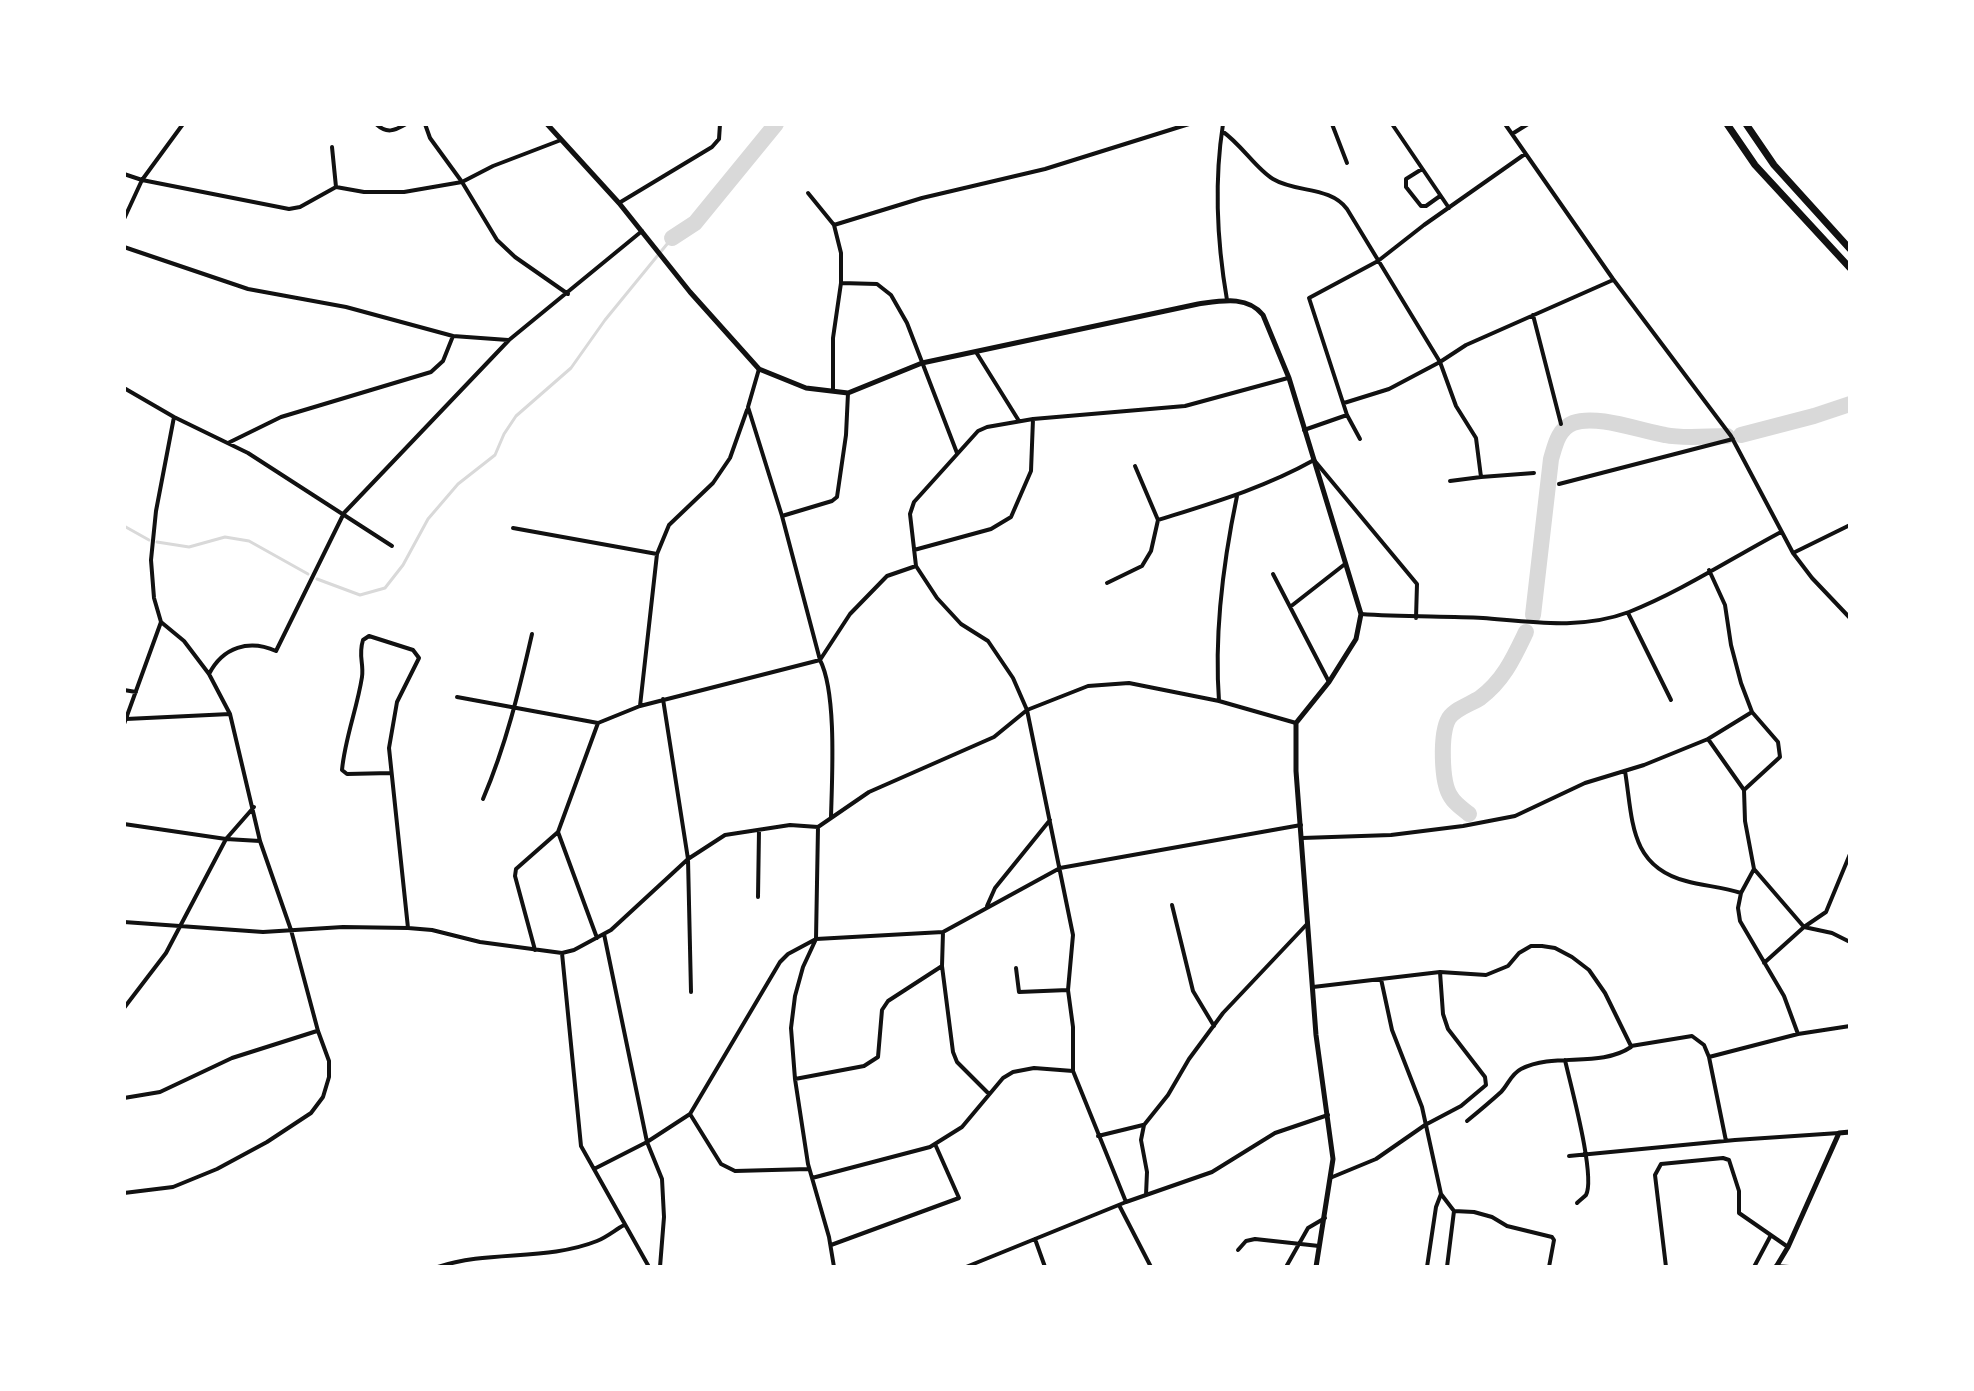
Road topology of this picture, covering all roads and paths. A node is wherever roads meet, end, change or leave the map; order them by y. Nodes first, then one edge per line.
1 (183, 124) edge
2 (376, 124) edge
3 (406, 124) edge
4 (425, 124) edge
5 (547, 124) edge
6 (720, 124) edge
7 (1189, 124) edge
8 (1223, 124) edge
9 (1332, 124) edge
10 (1392, 124) edge
11 (1505, 124) edge
12 (1528, 124) edge
13 (1727, 124) edge
14 (1746, 124) edge
15 (1222, 131) junction
16 (1512, 134) junction
17 (561, 140) junction
18 (332, 147) dead end
19 (1525, 154) junction
20 (1347, 163) dead end
21 (1422, 169) junction
22 (124, 174) edge
23 (142, 180) junction
24 (462, 182) junction
25 (336, 187) junction
26 (808, 193) dead end
27 (1440, 196) junction
28 (619, 203) junction
29 (1449, 208) junction
30 (124, 219) edge
31 (834, 225) junction
32 (642, 231) junction
33 (124, 247) edge
34 (1850, 249) edge
35 (1378, 261) junction
36 (1850, 268) edge
37 (1613, 279) junction
38 (841, 283) junction
39 (568, 294) junction
40 (1227, 300) junction
41 (1533, 315) junction
42 (453, 336) junction
43 (509, 340) junction
44 (975, 350) junction
45 (1440, 362) junction
46 (922, 363) junction
47 (759, 369) junction
48 (1289, 378) junction
49 (124, 388) edge
50 (833, 391) junction
51 (848, 393) junction
52 (1344, 403) junction
53 (748, 407) junction
54 (1347, 415) junction
55 (174, 417) junction
56 (1033, 419) junction
57 (1019, 421) junction
58 (1561, 424) dead end
59 (1304, 430) junction
60 (1360, 439) dead end
61 (1733, 439) junction
62 (228, 443) junction
63 (957, 453) junction
64 (1314, 460) junction
65 (1135, 466) dead end
66 (1534, 473) dead end
67 (1481, 477) junction
68 (1450, 481) dead end
69 (1559, 484) dead end
70 (1237, 496) junction
71 (344, 513) junction
72 (782, 516) junction
73 (1158, 520) junction
74 (1850, 525) edge
75 (513, 528) dead end
76 (1782, 532) junction
77 (392, 546) dead end
78 (914, 550) junction
79 (1793, 553) junction
80 (657, 554) junction
81 (1346, 563) junction
82 (916, 566) junction
83 (1709, 570) junction
84 (1273, 574) dead end
85 (1107, 583) dead end
86 (1290, 607) junction
87 (1628, 612) junction
88 (1361, 614) junction
89 (1416, 618) junction
90 (1850, 618) edge
91 (161, 622) junction
92 (532, 634) dead end
93 (820, 660) junction
94 (209, 674) junction
95 (1329, 682) junction
96 (124, 690) edge
97 (136, 692) junction
98 (457, 697) dead end
99 (663, 699) junction
100 (1671, 700) dead end
101 (1219, 701) junction
102 (640, 706) junction
103 (515, 707) junction
104 (1027, 710) junction
105 (1752, 712) junction
106 (230, 714) junction
107 (125, 721) edge
108 (598, 723) junction
109 (1296, 723) junction
110 (1708, 739) junction
111 (1625, 771) junction
112 (391, 773) junction
113 (1744, 790) junction
114 (483, 799) dead end
115 (254, 807) junction
116 (831, 818) junction
117 (1050, 820) junction
118 (124, 824) edge
119 (1301, 825) junction
120 (818, 827) junction
121 (759, 830) junction
122 (558, 832) junction
123 (1302, 838) junction
124 (226, 839) junction
125 (260, 841) junction
126 (1850, 854) edge
127 (688, 859) junction
128 (1060, 868) junction
129 (1754, 869) junction
130 (1741, 893) junction
131 (758, 897) dead end
132 (1172, 905) dead end
133 (986, 908) junction
134 (124, 922) edge
135 (1308, 923) junction
136 (183, 925) junction
137 (1804, 927) junction
138 (408, 928) junction
139 (291, 930) junction
140 (943, 932) junction
141 (604, 934) junction
142 (597, 939) junction
143 (816, 939) junction
144 (1850, 942) edge
145 (535, 950) junction
146 (562, 953) junction
147 (1764, 963) junction
148 (942, 966) junction
149 (1016, 968) dead end
150 (1440, 972) junction
151 (1381, 979) junction
152 (1313, 987) junction
153 (1068, 990) junction
154 (691, 992) dead end
155 (124, 1008) edge
156 (1214, 1026) junction
157 (1850, 1026) edge
158 (318, 1031) junction
159 (1798, 1034) junction
160 (1631, 1046) junction
161 (1709, 1057) junction
162 (1565, 1060) junction
163 (1073, 1071) junction
164 (795, 1079) junction
165 (989, 1094) junction
166 (124, 1098) edge
167 (690, 1114) junction
168 (1328, 1115) junction
169 (1467, 1121) dead end
170 (1144, 1125) junction
171 (1425, 1125) junction
172 (1850, 1132) edge
173 (1839, 1133) junction
174 (1098, 1136) junction
175 (1726, 1141) junction
176 (647, 1142) junction
177 (935, 1144) junction
178 (1586, 1155) junction
179 (1569, 1156) dead end
180 (594, 1169) junction
181 (809, 1169) junction
182 (812, 1178) junction
183 (1330, 1178) junction
184 (124, 1193) edge
185 (1441, 1194) junction
186 (1146, 1195) junction
187 (1126, 1202) junction
188 (1577, 1203) dead end
189 (1119, 1205) junction
190 (1454, 1211) junction
191 (1325, 1218) junction
192 (624, 1225) junction
193 (1771, 1235) junction
194 (1035, 1239) junction
195 (831, 1245) junction
196 (1298, 1246) junction
197 (1320, 1247) junction
198 (1788, 1247) junction
199 (1238, 1250) dead end
200 (438, 1267) edge
201 (649, 1267) edge
202 (660, 1267) edge
203 (834, 1267) edge
204 (966, 1267) edge
205 (1045, 1267) edge
206 (1151, 1267) edge
207 (1286, 1267) edge
208 (1316, 1267) edge
209 (1427, 1267) edge
210 (1447, 1267) edge
211 (1549, 1267) edge
212 (1666, 1267) edge
213 (1754, 1267) edge
214 (1776, 1267) edge
215 (1789, 1267) edge

1 - 23 street
2 - 3 street
4 - 24 street
5 - 17 street
6 - 28 street
7 - 31 street
8 - 15 street
9 - 20 street
10 - 21 street
11 - 16 street
12 - 16 street
13 - 36 main road
14 - 34 main road
15 - 35 street
15 - 40 street
16 - 19 street
17 - 24 street
17 - 28 street
18 - 25 street
19 - 29 street
19 - 37 street
21 - 27 street
21 - 27 street
22 - 23 street
23 - 25 street
23 - 30 street
24 - 25 street
24 - 39 street
26 - 31 street
27 - 29 street
28 - 32 street
29 - 35 street
31 - 38 street
32 - 39 street
32 - 47 street
33 - 42 street
35 - 45 street
35 - 52 street
37 - 41 street
37 - 61 street
38 - 46 street
38 - 50 street
39 - 43 street
40 - 44 street
40 - 48 street
41 - 45 street
41 - 58 street
42 - 43 street
42 - 62 street
43 - 71 street
44 - 46 street
44 - 57 street
45 - 52 street
45 - 67 street
46 - 51 street
46 - 63 street
47 - 50 street
47 - 53 street
48 - 56 street
48 - 59 street
49 - 55 street
50 - 51 street
51 - 72 street
52 - 54 street
53 - 72 street
53 - 80 street
54 - 59 street
54 - 60 street
55 - 62 street
55 - 91 street
56 - 57 street
56 - 78 street
57 - 63 street
59 - 64 street
61 - 69 street
61 - 76 street
62 - 71 street
63 - 78 street
64 - 70 street
64 - 81 street
64 - 89 street
65 - 73 street
66 - 67 street
67 - 68 street
70 - 73 street
70 - 101 street
71 - 77 street
71 - 94 street
72 - 93 street
73 - 85 street
74 - 79 street
75 - 80 street
76 - 79 street
76 - 83 street
78 - 82 street
79 - 90 street
80 - 102 street
81 - 86 street
81 - 88 street
82 - 93 street
82 - 104 street
83 - 87 street
83 - 105 street
84 - 86 street
86 - 95 street
87 - 89 street
87 - 100 street
88 - 89 street
88 - 95 street
91 - 94 street
91 - 97 street
92 - 103 street
93 - 99 street
93 - 116 street
94 - 106 street
95 - 109 street
96 - 97 street
97 - 107 street
98 - 103 street
99 - 102 street
99 - 127 street
101 - 104 street
101 - 109 street
102 - 108 street
103 - 108 street
103 - 114 street
104 - 116 street
104 - 117 street
105 - 110 street
105 - 113 street
106 - 107 street
106 - 115 street
108 - 122 street
109 - 119 street
110 - 111 street
110 - 113 street
111 - 123 street
111 - 130 street
112 - 112 street
112 - 138 street
113 - 129 street
115 - 124 street
115 - 125 street
116 - 120 street
117 - 128 street
117 - 133 street
118 - 124 street
119 - 123 street
119 - 128 street
120 - 121 street
120 - 143 street
121 - 127 street
121 - 131 street
122 - 142 street
122 - 145 street
123 - 135 street
124 - 125 street
124 - 136 street
125 - 139 street
126 - 137 street
127 - 141 street
127 - 154 street
128 - 133 street
128 - 153 street
129 - 130 street
129 - 137 street
130 - 147 street
132 - 156 street
133 - 140 street
134 - 136 street
135 - 152 street
135 - 156 street
136 - 139 street
136 - 155 street
137 - 144 street
137 - 147 street
138 - 139 street
138 - 145 street
139 - 158 street
140 - 143 street
140 - 148 street
141 - 142 street
141 - 176 street
142 - 146 street
143 - 164 street
143 - 167 street
145 - 146 street
146 - 180 street
147 - 159 street
148 - 164 street
148 - 165 street
149 - 153 street
150 - 151 street
150 - 160 street
150 - 171 street
151 - 152 street
151 - 171 street
152 - 168 street
153 - 163 street
156 - 170 street
157 - 159 street
158 - 166 street
158 - 184 street
159 - 161 street
160 - 161 street
160 - 162 street
161 - 175 street
162 - 169 street
162 - 178 street
163 - 165 street
163 - 174 street
164 - 181 street
165 - 177 street
167 - 176 street
167 - 181 street
168 - 183 street
168 - 186 street
170 - 174 street
170 - 186 street
171 - 183 street
171 - 185 street
172 - 173 street
173 - 175 street
173 - 198 street
174 - 187 street
175 - 178 street
176 - 180 street
176 - 202 street
177 - 182 street
177 - 195 street
178 - 179 street
178 - 188 street
180 - 192 street
181 - 182 street
182 - 195 street
183 - 191 street
185 - 190 street
185 - 209 street
186 - 187 street
187 - 189 street
189 - 194 street
189 - 206 street
190 - 210 street
190 - 211 street
191 - 196 street
191 - 197 street
192 - 200 street
192 - 201 street
193 - 198 street
193 - 212 street
193 - 213 street
194 - 204 street
194 - 205 street
195 - 203 street
196 - 197 street
196 - 199 street
196 - 207 street
197 - 208 street
198 - 214 street
214 - 215 street

